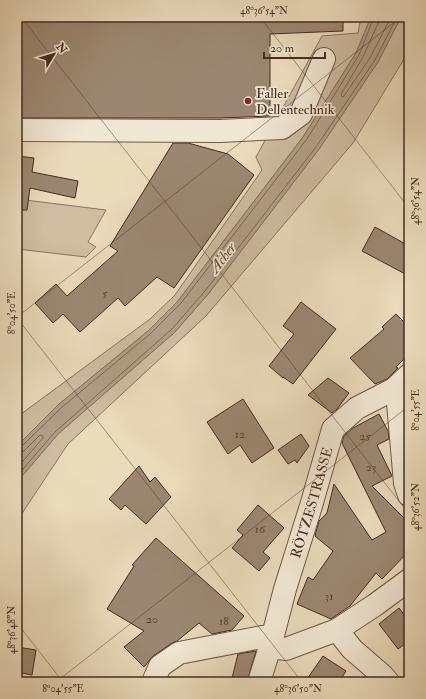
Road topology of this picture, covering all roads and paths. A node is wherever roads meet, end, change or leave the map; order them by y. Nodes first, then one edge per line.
1 (324, 59) dead end
2 (17, 130) edge
3 (401, 382) edge
4 (409, 495) edge
5 (409, 580) edge
6 (337, 630) junction
7 (271, 642) junction
8 (153, 682) edge
9 (259, 682) edge
10 (388, 682) edge

1 - 2 street
3 - 4 street, RÖTZESTRASSE
3 - 7 street, RÖTZESTRASSE
5 - 6 street
6 - 7 street
6 - 10 street
7 - 8 street
7 - 9 street, RÖTZESTRASSE

